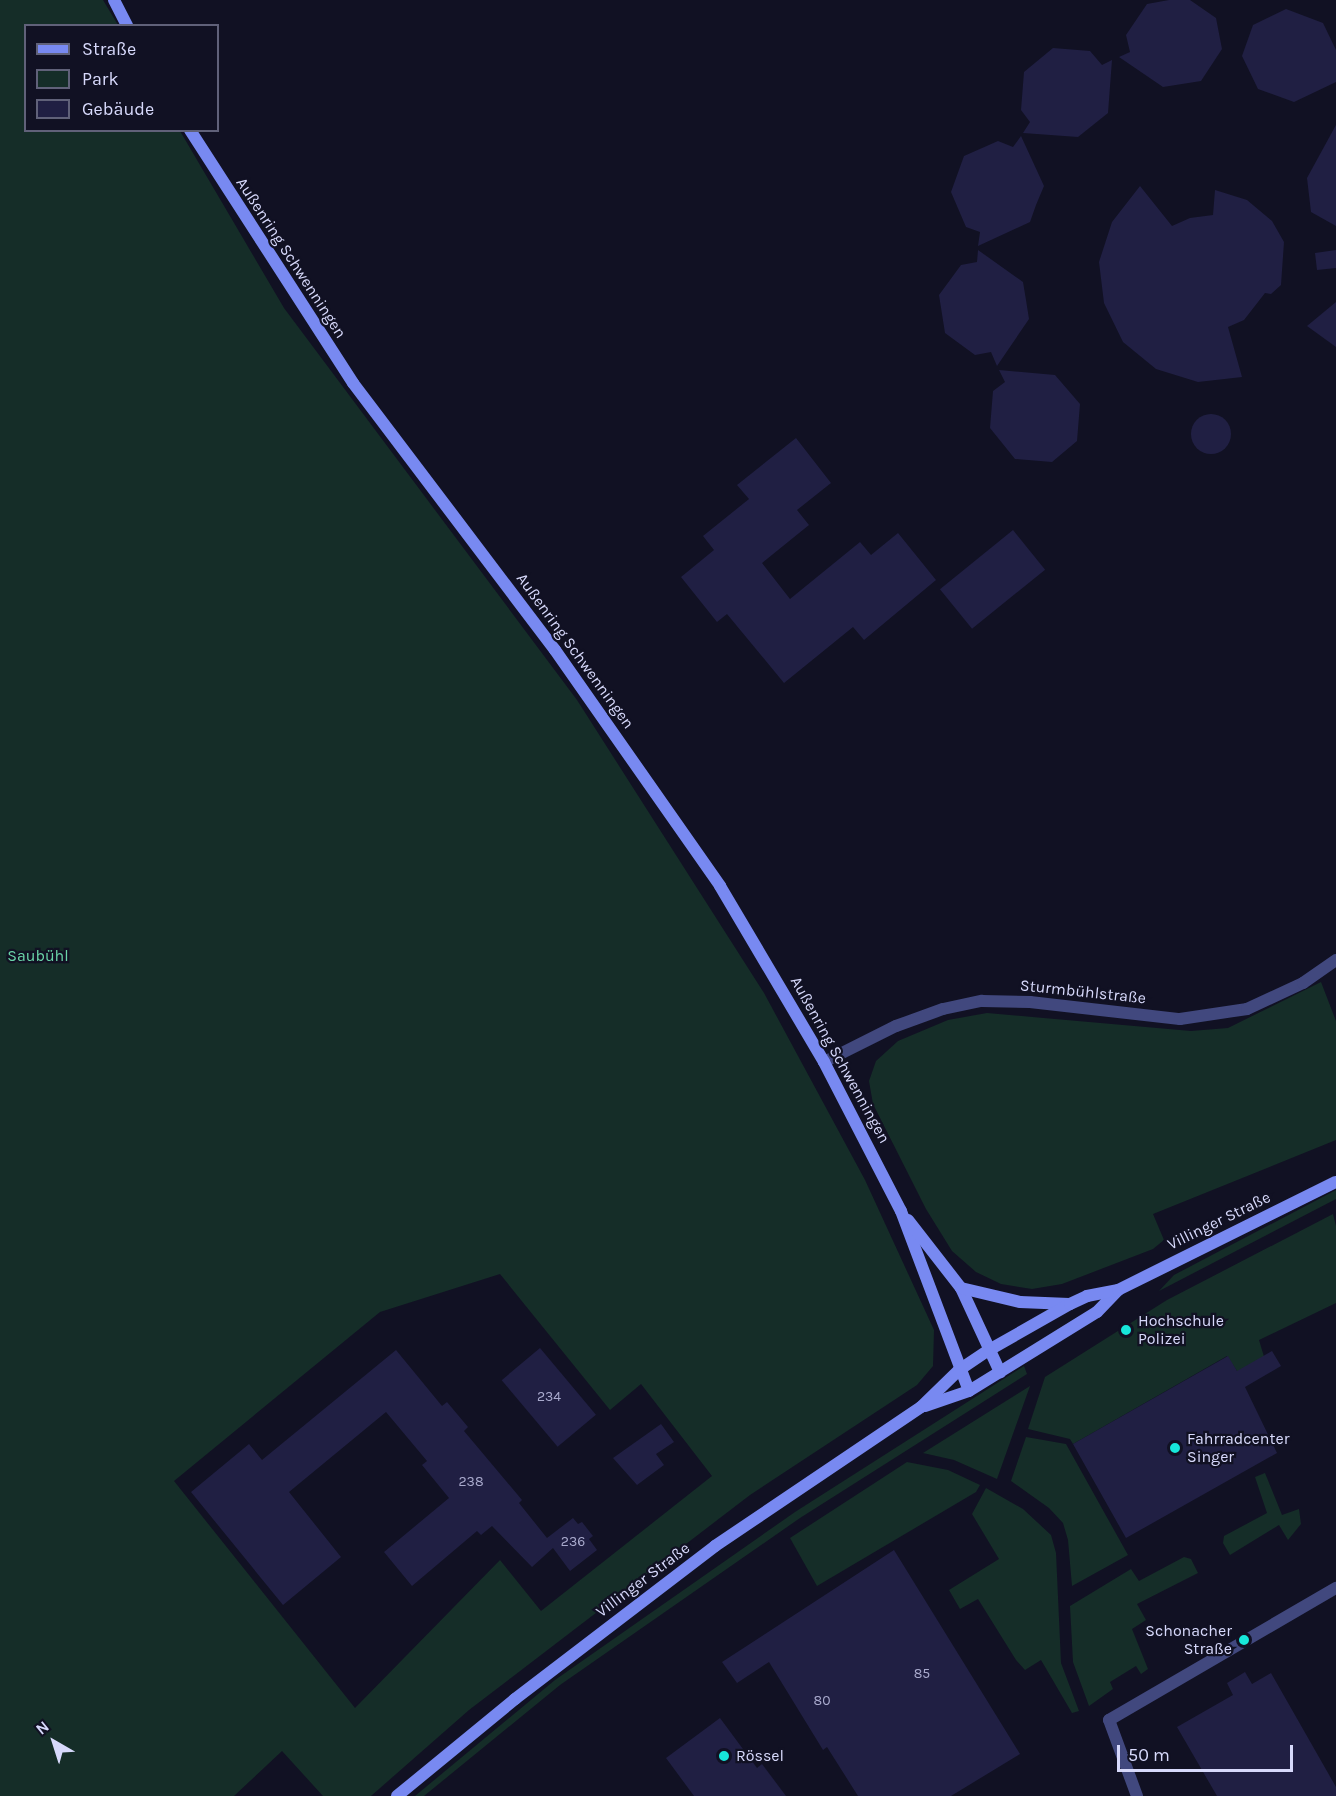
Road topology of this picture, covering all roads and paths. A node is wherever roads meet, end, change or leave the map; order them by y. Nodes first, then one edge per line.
1 (114, 0) edge
2 (127, 24) edge
3 (191, 132) edge
4 (1336, 960) edge
5 (824, 1062) junction
6 (1336, 1182) edge
7 (901, 1211) junction
8 (961, 1288) junction
9 (1118, 1290) junction
10 (1070, 1304) junction
11 (989, 1350) junction
12 (959, 1370) junction
13 (1000, 1372) junction
14 (969, 1391) junction
15 (921, 1407) junction
16 (1336, 1588) edge
17 (397, 1796) edge
18 (1137, 1796) edge

1 - 2 street
3 - 5 street, Außenring Schwenningen
4 - 5 street, Sturmbühlstraße
5 - 7 street, Außenring Schwenningen
6 - 9 street, Villinger Straße
7 - 8 street, Außenring Schwenningen
7 - 12 street, Außenring Schwenningen
8 - 10 street
8 - 11 street, Außenring Schwenningen
9 - 10 street, Villinger Straße
9 - 13 street, Villinger Straße
10 - 11 street, Villinger Straße
11 - 12 street, Villinger Straße
11 - 13 street, Außenring Schwenningen
12 - 14 street, Außenring Schwenningen
12 - 15 street, Villinger Straße
13 - 14 street, Villinger Straße
14 - 15 street, Villinger Straße
15 - 17 street, Villinger Straße
16 - 18 street

